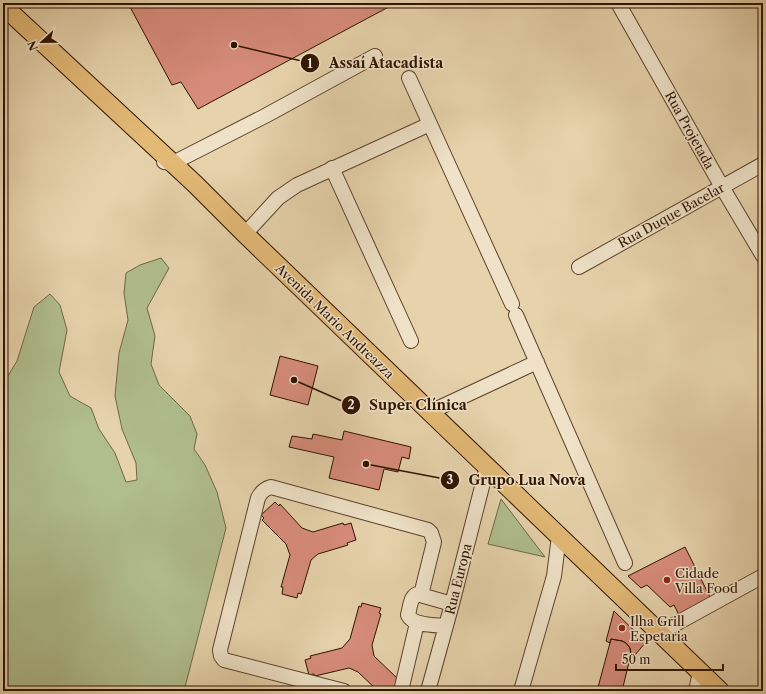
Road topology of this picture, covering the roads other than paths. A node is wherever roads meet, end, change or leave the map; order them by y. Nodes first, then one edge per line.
1 (618, 3) edge
2 (3, 6) edge
3 (3, 19) edge
4 (375, 56) dead end
5 (409, 78) dead end
6 (430, 124) junction
7 (152, 154) junction
8 (173, 163) junction
9 (763, 164) edge
10 (332, 168) junction
11 (722, 187) junction
12 (245, 234) junction
13 (763, 256) edge
14 (579, 267) dead end
15 (411, 341) dead end
16 (537, 362) junction
17 (430, 412) junction
18 (486, 467) junction
19 (559, 536) junction
20 (626, 563) dead end
21 (763, 576) edge
22 (421, 595) junction
23 (452, 604) junction
24 (417, 623) junction
25 (446, 626) junction
26 (659, 633) junction
27 (700, 672) junction
28 (344, 691) edge
29 (401, 691) edge
30 (428, 691) edge
31 (521, 691) edge
32 (696, 691) edge
33 (720, 691) edge

1 - 11 street, Rua Projetada
2 - 8 main road, Avenida Mario Andreazza
3 - 7 main road, Avenida Mario Andreazza
4 - 8 street
5 - 6 street
6 - 10 street
6 - 16 street
7 - 8 street
7 - 12 main road, Avenida Mario Andreazza
8 - 12 main road, Avenida Mario Andreazza
9 - 11 street, Rua Duque Bacelar
10 - 12 street
10 - 15 street
11 - 13 street, Rua Projetada
11 - 14 street, Rua Duque Bacelar
12 - 17 main road, Avenida Mario Andreazza
16 - 17 street
16 - 20 street
17 - 18 main road, Avenida Mario Andreazza
18 - 19 main road, Avenida Mario Andreazza
18 - 23 street, Rua Europa
19 - 26 main road, Avenida Mario Andreazza
19 - 31 street
21 - 26 street
22 - 23 street
22 - 24 street
22 - 28 street
23 - 25 street, Rua Europa
24 - 25 street
24 - 29 street
25 - 30 street, Rua Europa
26 - 27 main road, Avenida Mario Andreazza
27 - 32 street
27 - 33 main road, Avenida Mario Andreazza

